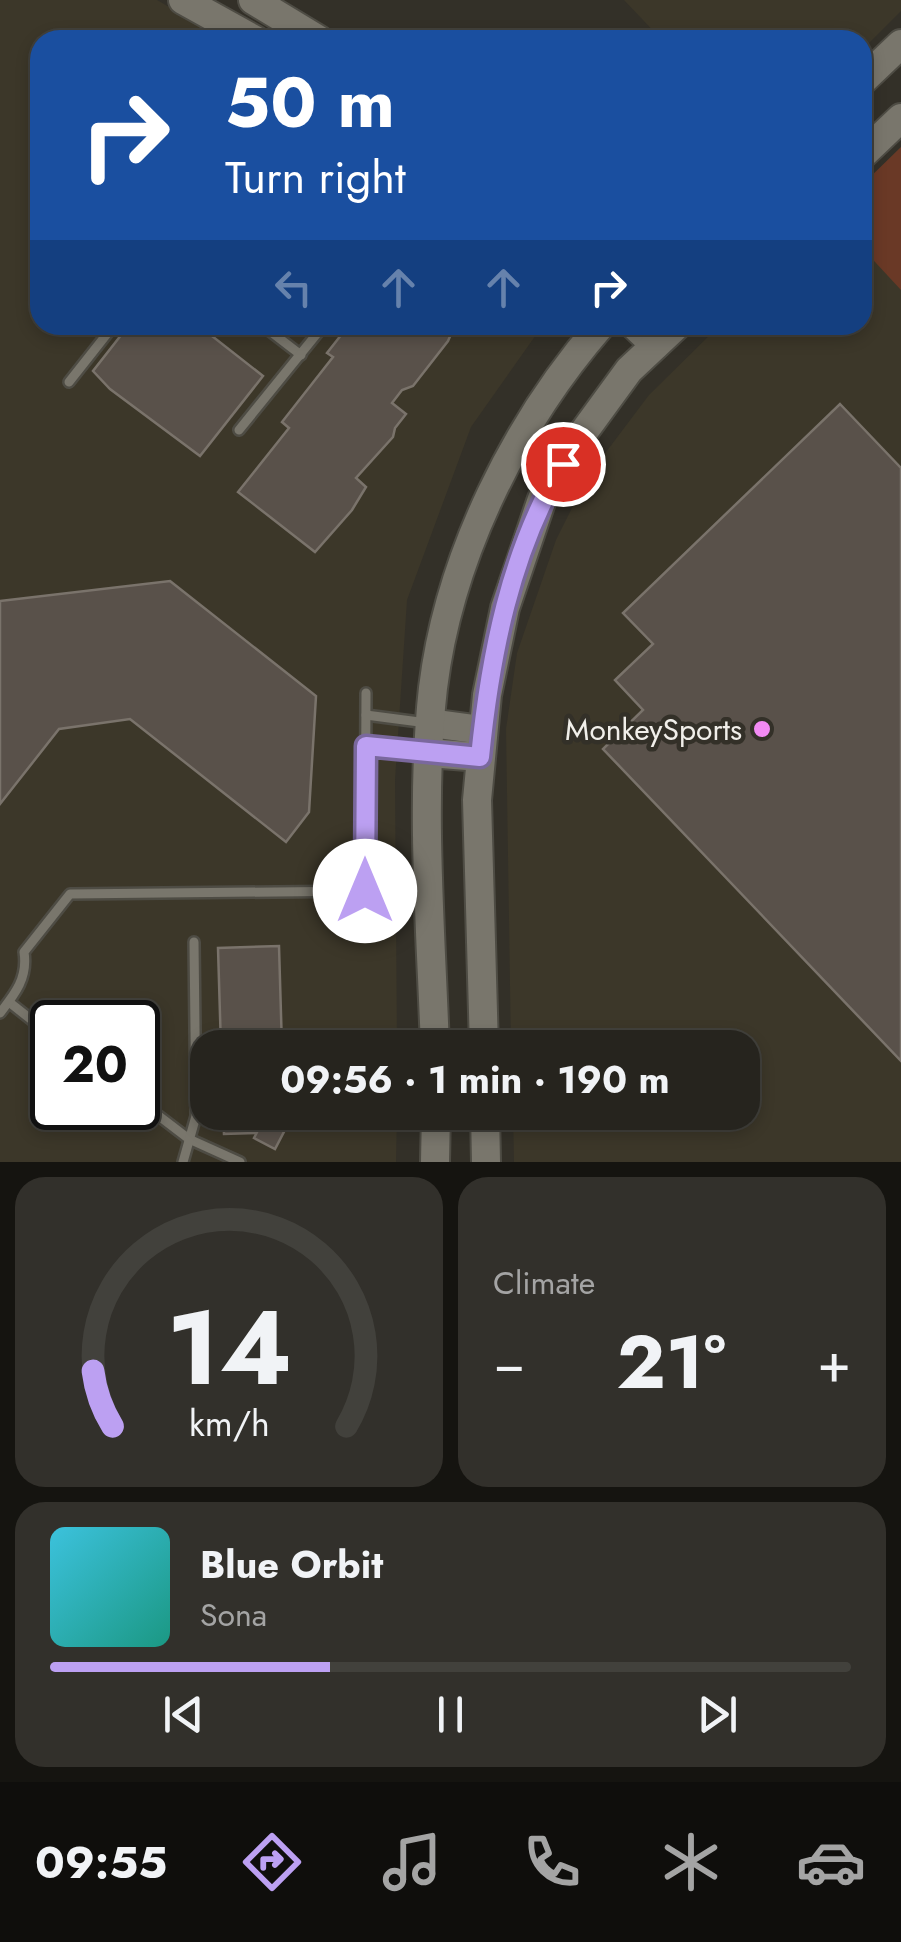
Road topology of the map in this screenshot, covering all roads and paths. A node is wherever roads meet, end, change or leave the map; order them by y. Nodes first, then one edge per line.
1 (183, 0) edge
2 (253, 0) edge
3 (237, 30) edge
4 (303, 30) edge
5 (901, 44) edge
6 (872, 71) edge
7 (901, 118) edge
8 (872, 146) edge
9 (106, 335) edge
10 (275, 335) edge
11 (316, 335) edge
12 (593, 335) edge
13 (644, 335) edge
14 (666, 335) edge
15 (655, 345) junction
16 (301, 355) junction
17 (69, 382) dead end
18 (239, 430) dead end
19 (366, 693) dead end
20 (366, 715) junction
21 (430, 723) junction
22 (481, 744) junction
23 (366, 746) junction
24 (429, 752) junction
25 (194, 942) dead end
26 (8, 1002) junction
27 (0, 1013) edge
28 (30, 1019) edge
29 (435, 1030) edge
30 (483, 1030) edge
31 (160, 1117) edge
32 (436, 1130) edge
33 (485, 1130) edge
34 (189, 1139) junction
35 (184, 1162) edge
36 (240, 1162) edge
37 (435, 1162) edge
38 (486, 1162) edge

1 - 3 main road
2 - 4 main road
5 - 6 main road
7 - 8 main road
9 - 17 lane
10 - 16 lane
11 - 16 lane
12 - 21 main road
13 - 15 main road
14 - 15 main road
15 - 22 main road
16 - 18 lane
19 - 20 lane
20 - 21 lane
20 - 23 lane
21 - 22 main road
21 - 24 main road
22 - 24 main road
22 - 30 main road
23 - 24 lane
23 - 26 lane
24 - 29 main road
25 - 34 lane
26 - 27 lane
26 - 28 lane
31 - 34 lane
32 - 37 main road
33 - 38 main road
34 - 35 lane
34 - 36 lane

